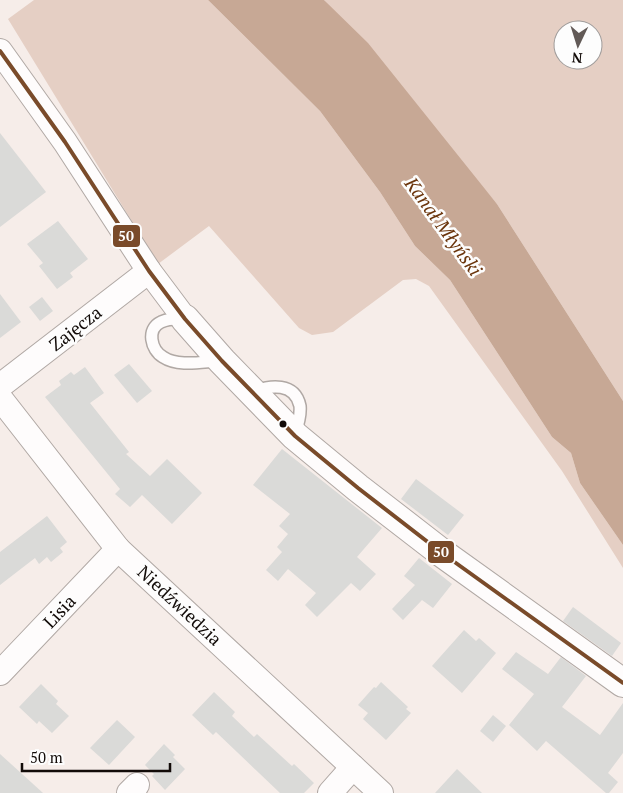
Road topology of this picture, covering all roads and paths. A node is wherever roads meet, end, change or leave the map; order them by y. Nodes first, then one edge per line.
1 (0, 51) edge
2 (149, 271) junction
3 (185, 319) junction
4 (222, 361) junction
5 (0, 386) edge
6 (0, 398) edge
7 (118, 549) junction
8 (0, 673) edge
9 (623, 683) edge
10 (353, 766) junction
11 (330, 793) edge
12 (381, 793) edge

1 - 2 street
2 - 3 street
2 - 5 street, Zajęcza
3 - 4 street
3 - 4 lane
4 - 9 street
6 - 7 street, Niedźwiedzia
7 - 8 street, Lisia
7 - 10 street, Niedźwiedzia
10 - 11 street
10 - 12 street, Niedźwiedzia

